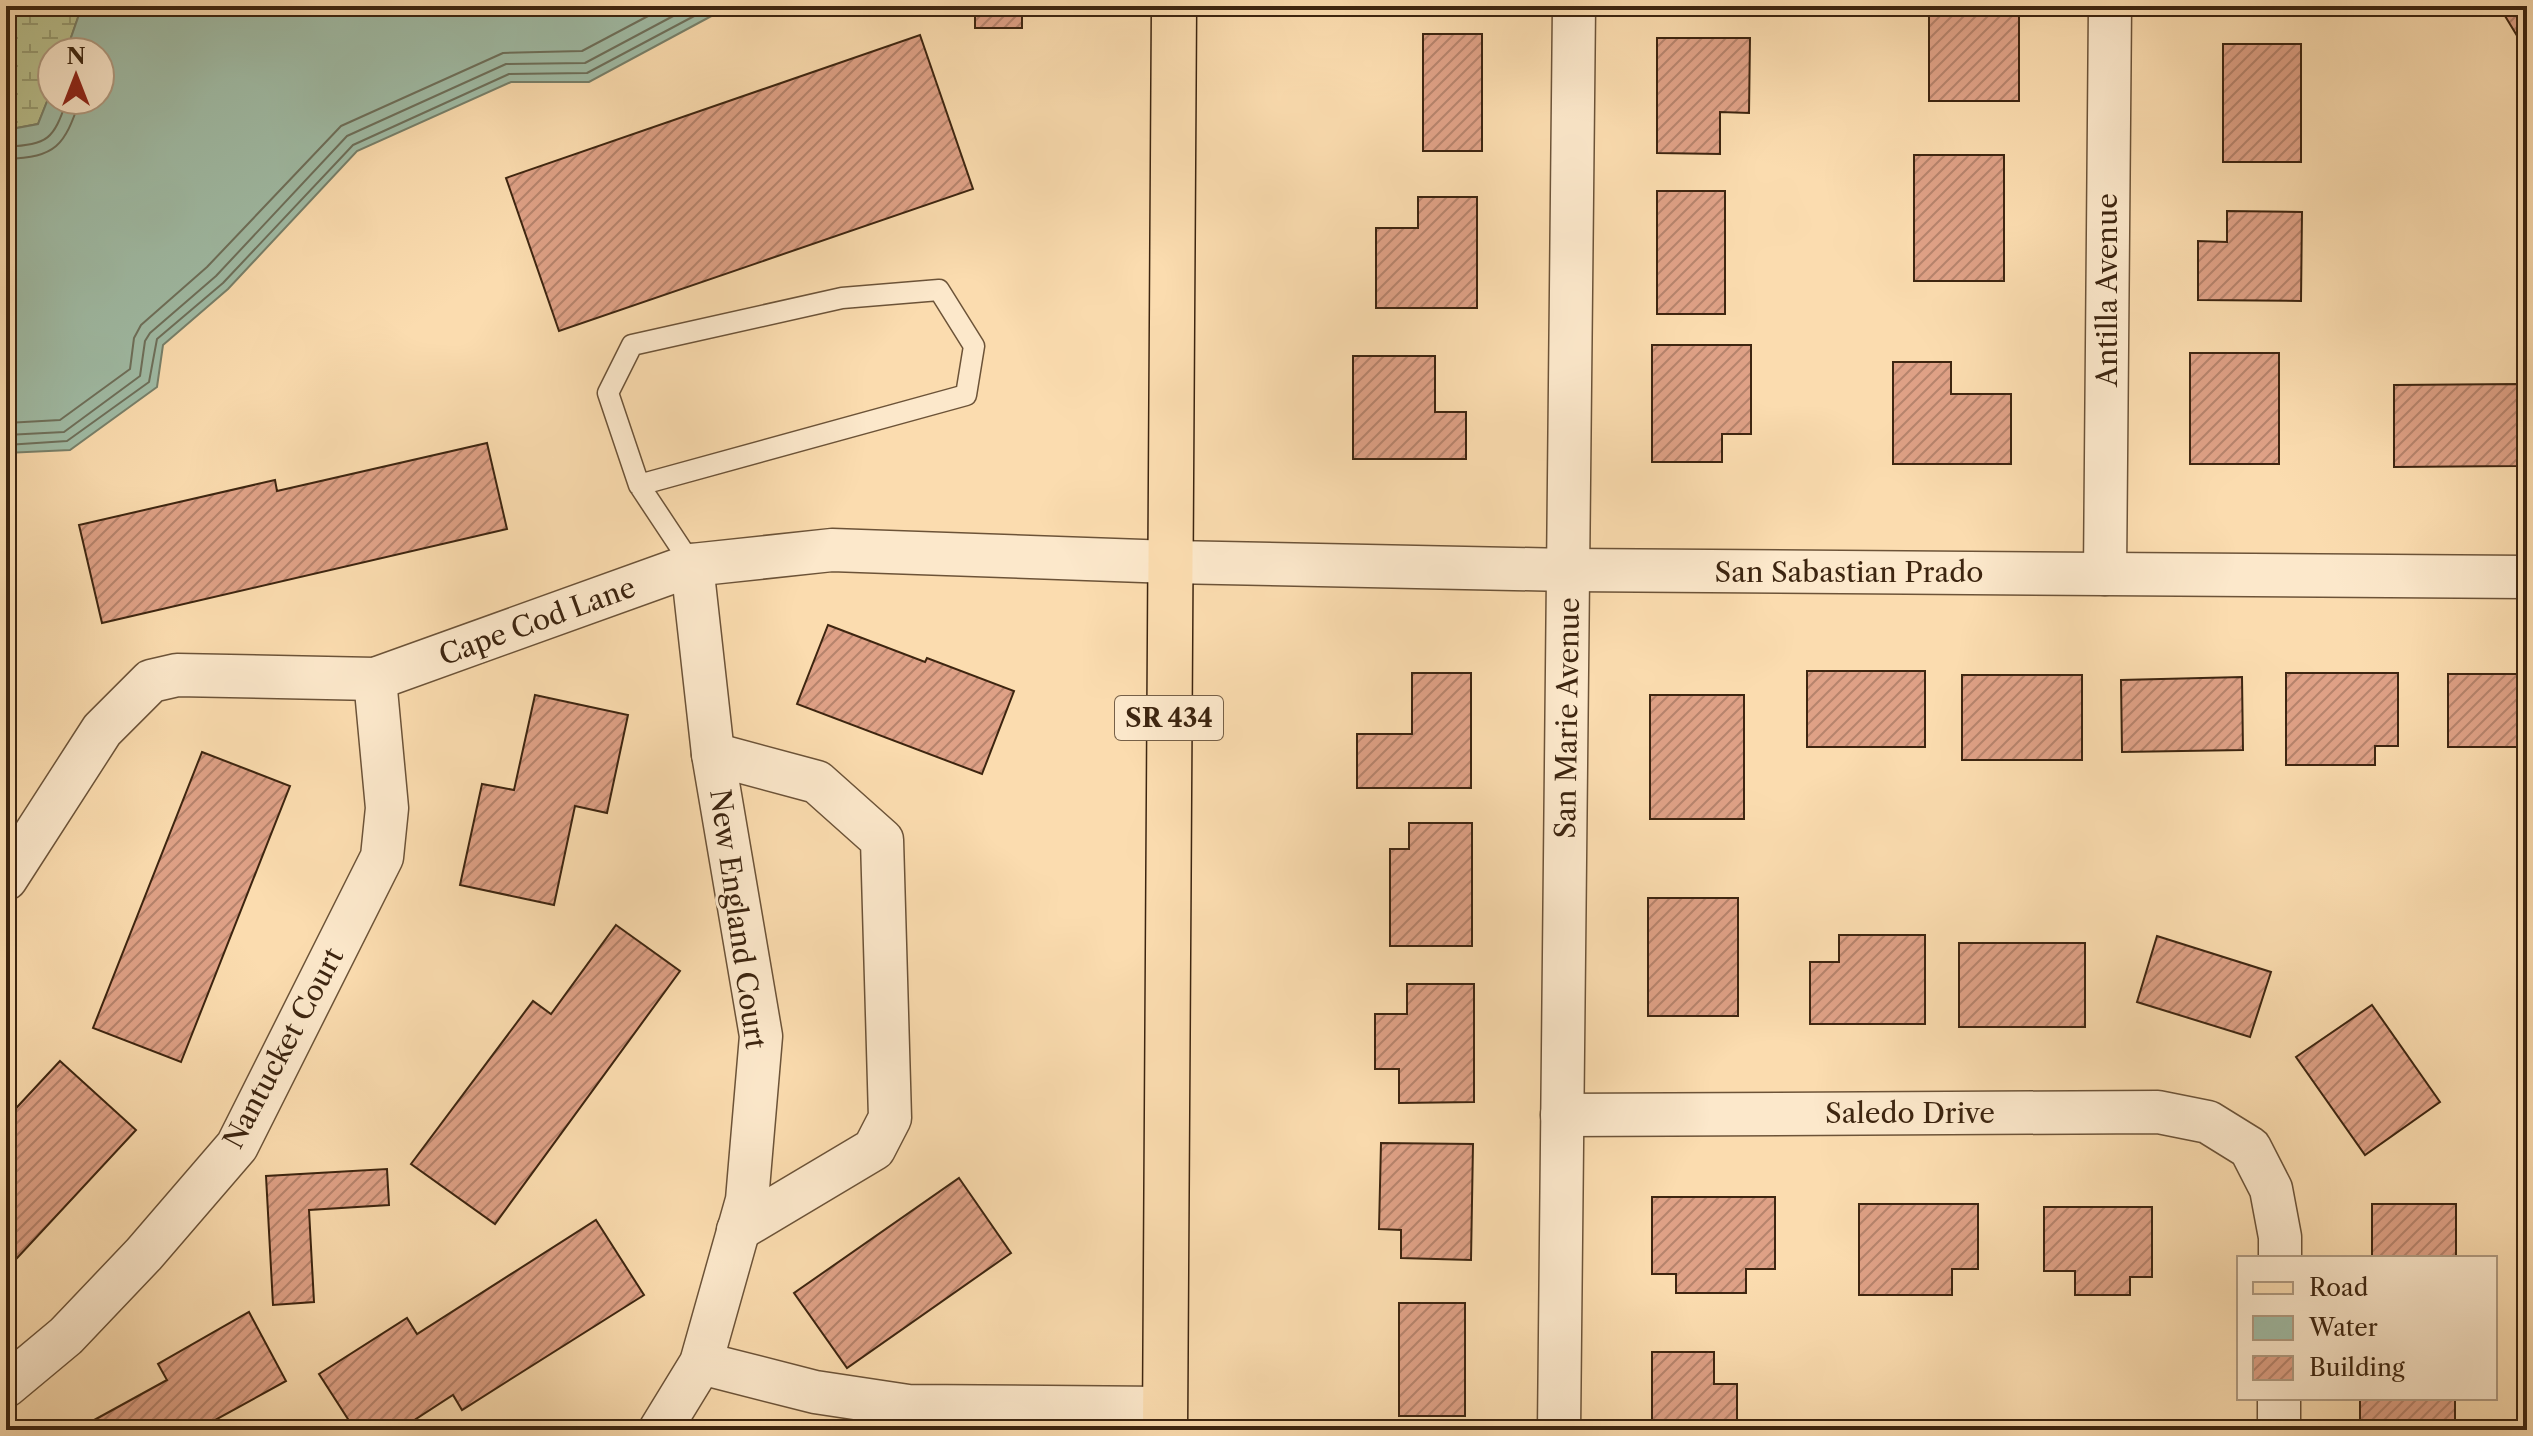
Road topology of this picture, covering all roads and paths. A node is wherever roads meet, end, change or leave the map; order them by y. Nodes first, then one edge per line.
1 (1174, 6) edge
2 (1574, 6) edge
3 (2110, 6) edge
4 (639, 485) junction
5 (1171, 562) junction
6 (692, 565) junction
7 (1568, 570) junction
8 (2105, 574) junction
9 (2527, 577) edge
10 (375, 679) junction
11 (713, 754) junction
12 (6, 879) edge
13 (1562, 1115) junction
14 (738, 1230) junction
15 (2280, 1256) edge
16 (701, 1363) junction
17 (6, 1386) edge
18 (2279, 1400) edge
19 (1165, 1419) edge
20 (660, 1430) edge
21 (1559, 1430) edge
22 (2279, 1430) edge

1 - 5 main road, SR 434
2 - 7 street, San Marie Avenue
3 - 8 street, Antilla Avenue
4 - 4 lane
4 - 6 lane
5 - 6 street, Cape Cod Lane
5 - 7 street, San Sabastian Prado
5 - 19 main road, SR 434
6 - 10 street, Cape Cod Lane
6 - 11 street, New England Court
7 - 8 street, San Sabastian Prado
7 - 13 street, San Marie Avenue
8 - 9 street, San Sabastian Prado
10 - 12 street, Cape Cod Lane
10 - 17 street, Nantucket Court
11 - 14 street, New England Court
11 - 14 street
13 - 15 street, Saledo Drive
13 - 21 street, San Marie Avenue
14 - 16 street, New England Court
16 - 19 street
16 - 20 street, New England Court
18 - 22 street

